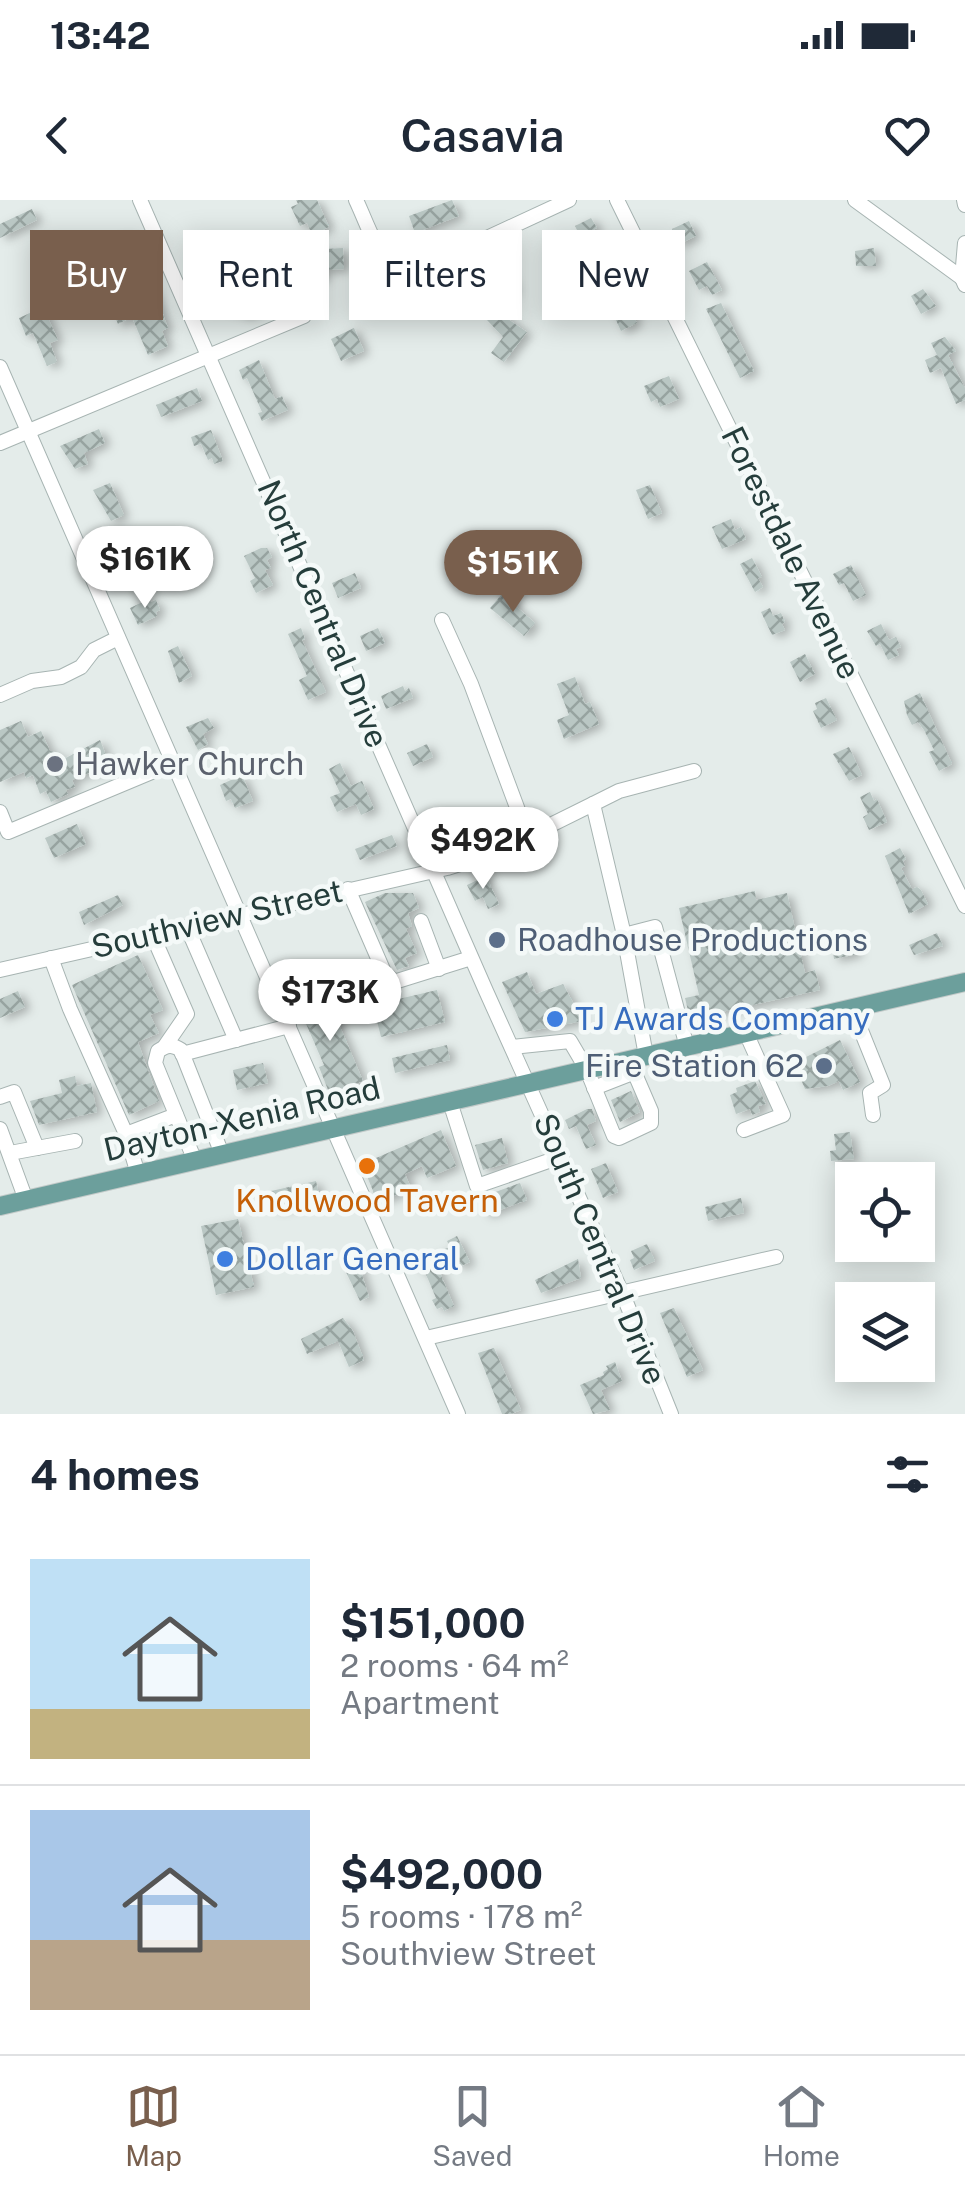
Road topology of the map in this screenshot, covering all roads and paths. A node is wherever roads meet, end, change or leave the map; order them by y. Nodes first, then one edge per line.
1 (140, 200) edge
2 (356, 200) edge
3 (569, 200) edge
4 (617, 200) edge
5 (856, 200) edge
6 (965, 243) edge
7 (964, 282) edge
8 (294, 320) edge
9 (209, 356) junction
10 (0, 367) edge
11 (28, 431) junction
12 (0, 443) edge
13 (442, 620) dead end
14 (118, 638) junction
15 (0, 695) edge
16 (173, 763) junction
17 (694, 771) dead end
18 (593, 804) junction
19 (0, 812) edge
20 (528, 837) junction
21 (433, 870) junction
22 (348, 888) junction
23 (965, 906) edge
24 (240, 915) junction
25 (421, 921) dead end
26 (187, 927) junction
27 (152, 934) junction
28 (624, 935) junction
29 (51, 958) junction
30 (472, 958) junction
31 (439, 969) junction
32 (0, 970) edge
33 (965, 982) edge
34 (852, 1008) junction
35 (289, 1026) junction
36 (746, 1033) junction
37 (236, 1040) junction
38 (165, 1046) junction
39 (687, 1047) junction
40 (512, 1048) junction
41 (182, 1054) junction
42 (637, 1063) junction
43 (587, 1070) junction
44 (528, 1084) junction
45 (594, 1088) junction
46 (0, 1098) edge
47 (450, 1102) junction
48 (176, 1115) junction
49 (874, 1115) dead end
50 (0, 1129) edge
51 (332, 1129) junction
52 (744, 1130) dead end
53 (126, 1134) junction
54 (75, 1141) dead end
55 (37, 1148) junction
56 (10, 1153) junction
57 (222, 1154) junction
58 (560, 1157) junction
59 (195, 1161) junction
60 (138, 1174) junction
61 (26, 1200) junction
62 (0, 1206) edge
63 (776, 1257) dead end
64 (621, 1294) junction
65 (426, 1338) junction
66 (458, 1414) edge
67 (671, 1414) edge

1 - 9 street, North Central Drive
2 - 3 street
4 - 23 street, Forestdale Avenue
5 - 7 street
6 - 7 street
8 - 9 street
9 - 11 street
9 - 21 street, North Central Drive
10 - 11 street
11 - 12 street
11 - 14 street
13 - 20 street
14 - 15 street
14 - 16 street
16 - 19 street
16 - 24 street
17 - 18 street, Southview Street
18 - 20 street, Southview Street
18 - 28 street
20 - 21 street, Southview Street
21 - 22 street, Southview Street
21 - 30 street, North Central Drive
22 - 24 street, Southview Street
22 - 31 street
24 - 26 street, Southview Street
24 - 35 street
25 - 31 street
26 - 27 street, Southview Street
26 - 37 street
27 - 29 street, Southview Street
27 - 38 street
28 - 39 street
28 - 42 street
29 - 32 street, Southview Street
29 - 53 street
30 - 31 street
30 - 40 street, North Central Drive
33 - 34 main road, Dayton-Xenia Road
34 - 36 main road, Dayton-Xenia Road
34 - 49 street
35 - 37 street
35 - 51 street
36 - 39 main road, Dayton-Xenia Road
36 - 52 street
37 - 41 street
38 - 41 street
38 - 48 street
39 - 42 main road, Dayton-Xenia Road
40 - 43 street
40 - 44 street, North Central Drive
41 - 57 street
42 - 43 main road, Dayton-Xenia Road
42 - 45 street
42 - 45 street
43 - 44 main road, Dayton-Xenia Road
43 - 45 street
44 - 47 main road, Dayton-Xenia Road
44 - 58 street, South Central Drive
46 - 55 street
47 - 51 main road, Dayton-Xenia Road
47 - 58 street
48 - 53 street
48 - 59 street
50 - 56 street
51 - 57 main road, Dayton-Xenia Road
51 - 65 street
53 - 60 street
54 - 55 street
55 - 56 street
56 - 61 street
57 - 59 main road, Dayton-Xenia Road
58 - 64 street, South Central Drive
59 - 60 main road, Dayton-Xenia Road
60 - 61 main road, Dayton-Xenia Road
61 - 62 main road, Dayton-Xenia Road
63 - 64 street
64 - 65 street
64 - 67 street, South Central Drive
65 - 66 street

